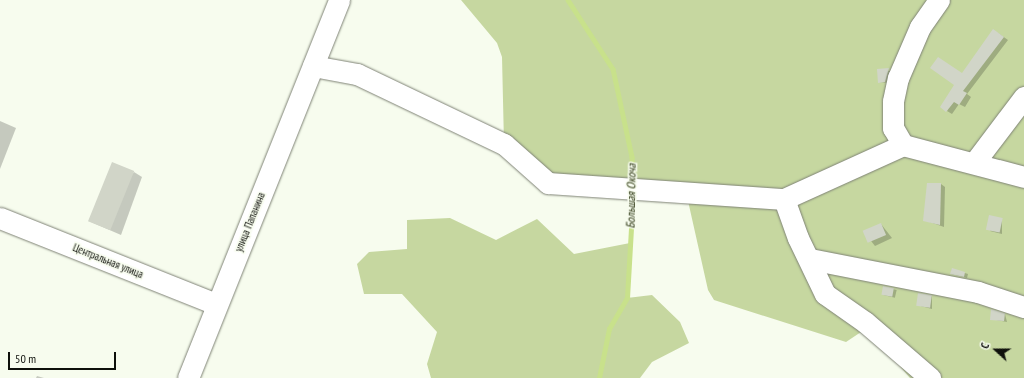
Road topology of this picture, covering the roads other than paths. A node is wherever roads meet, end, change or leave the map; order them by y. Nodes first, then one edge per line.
1 (339, 0) edge
2 (939, 0) edge
3 (313, 66) junction
4 (1024, 97) edge
5 (903, 145) junction
6 (974, 163) junction
7 (1024, 177) edge
8 (784, 199) junction
9 (0, 218) edge
10 (810, 259) junction
11 (216, 304) junction
12 (1024, 307) edge
13 (188, 378) edge
14 (930, 378) edge

1 - 3 street, улица Папанина
2 - 5 street
3 - 8 street
3 - 11 street, улица Папанина
4 - 6 street
5 - 6 street
5 - 8 street
6 - 7 street
8 - 10 street
9 - 11 street, Центральная улица
10 - 12 street
10 - 14 street
11 - 13 street, улица Папанина

